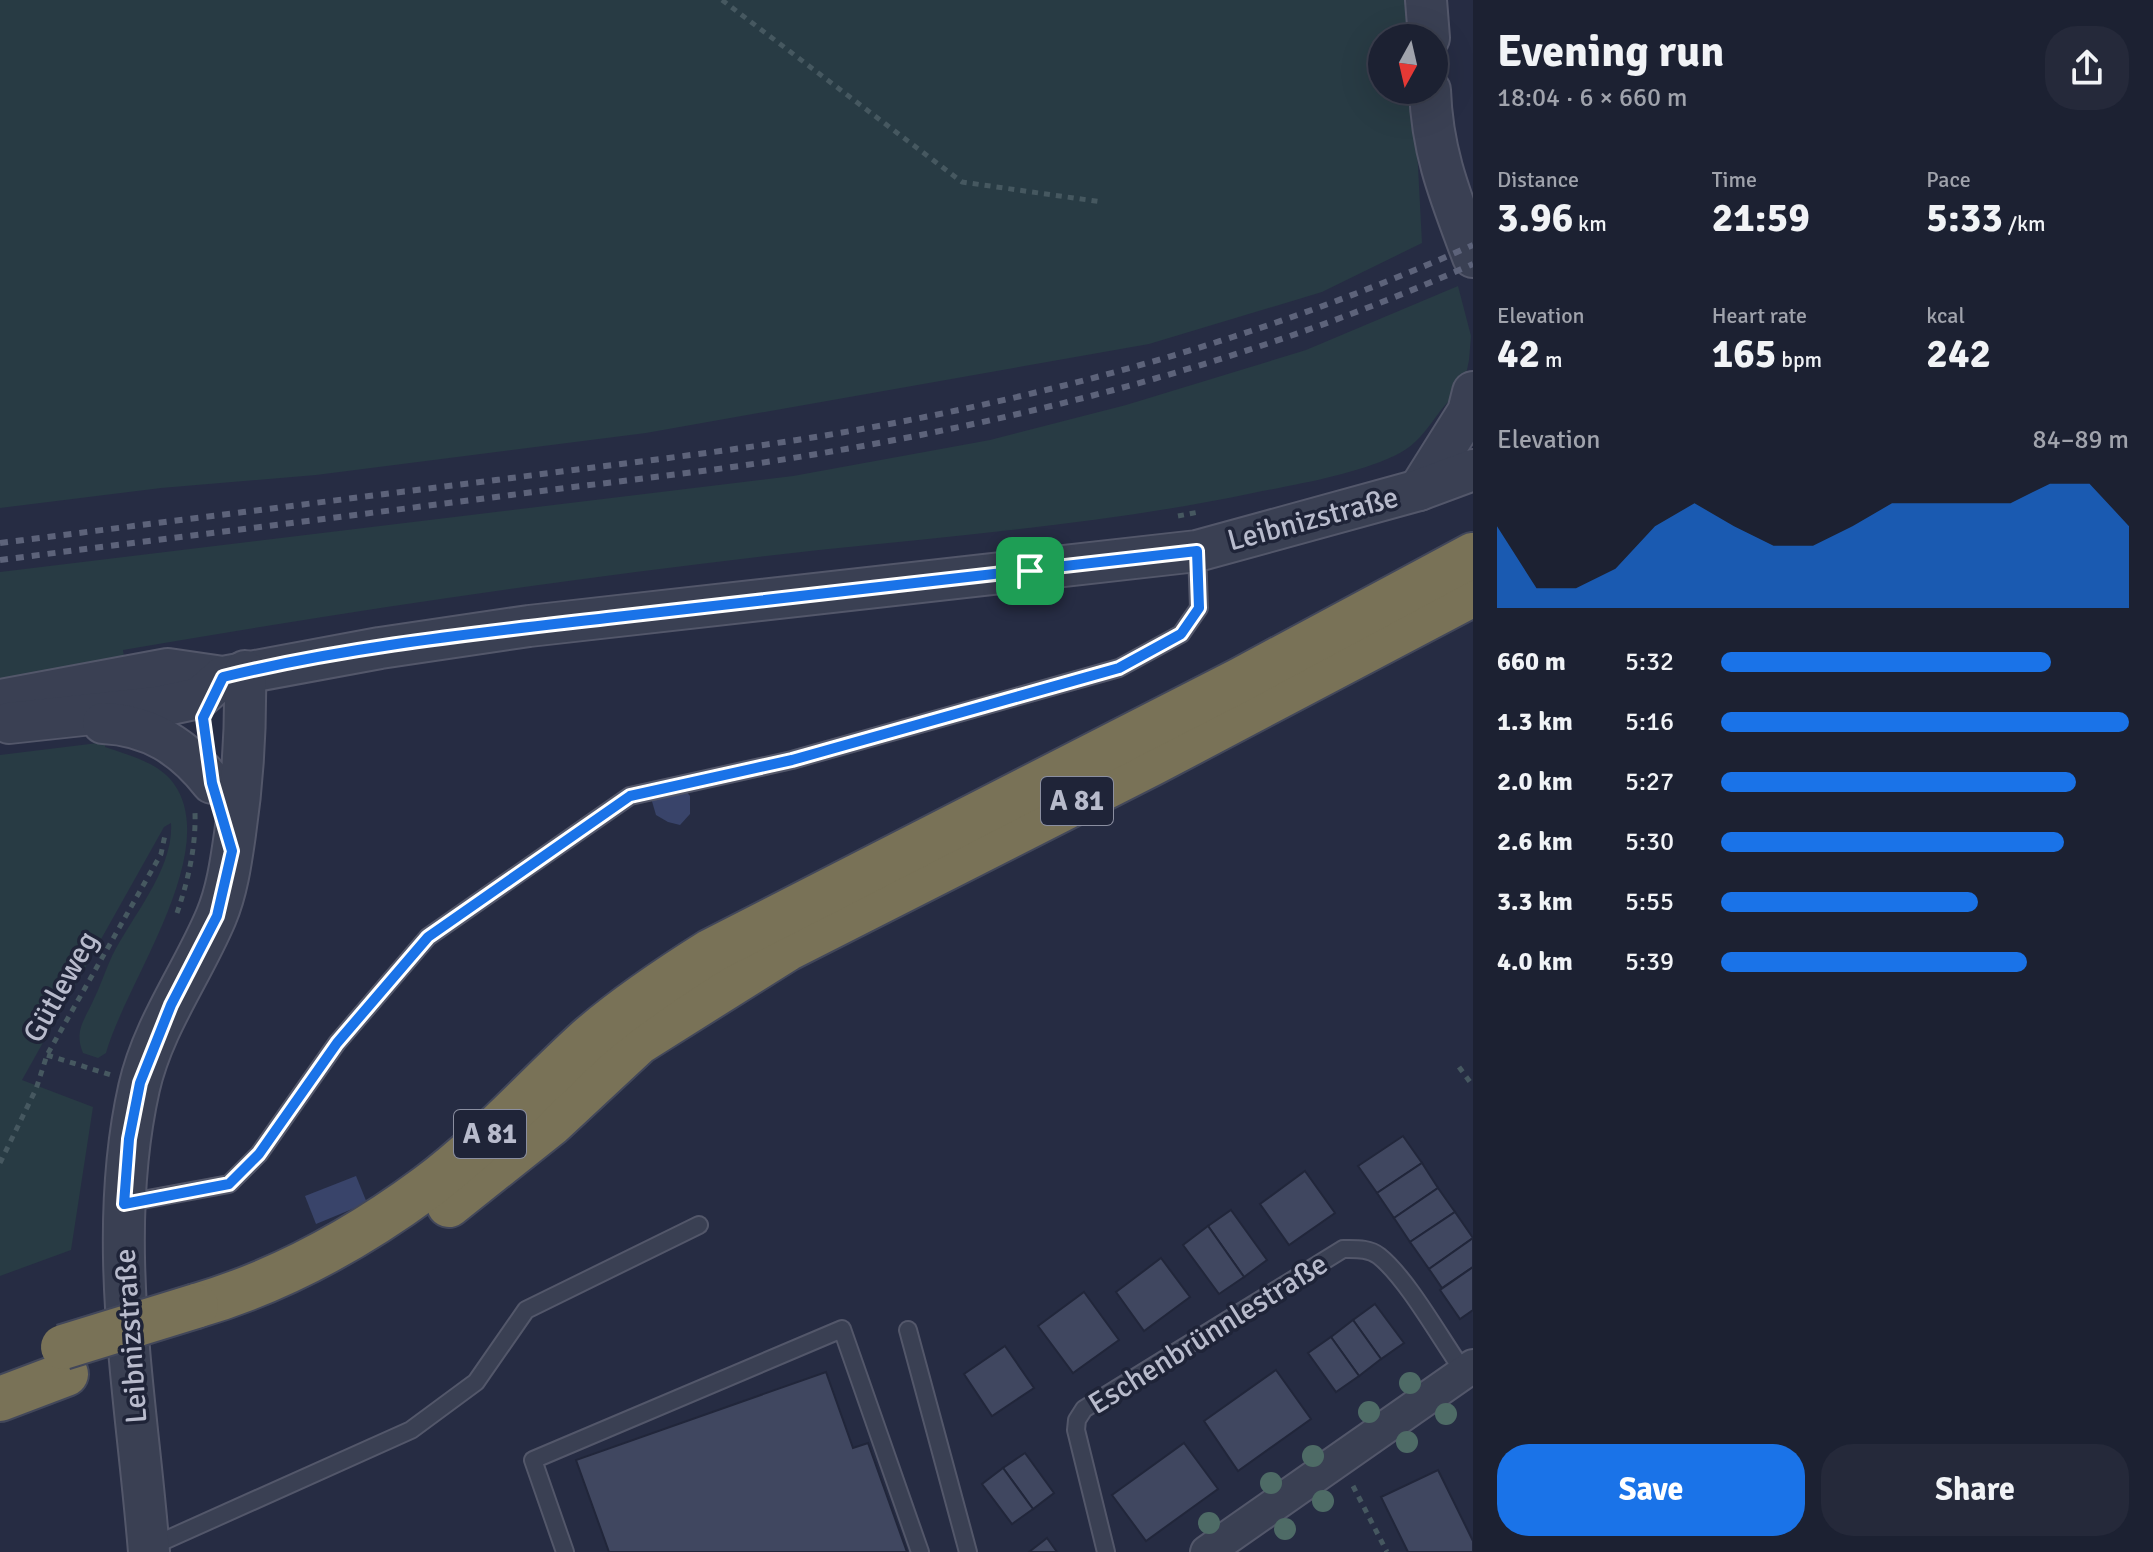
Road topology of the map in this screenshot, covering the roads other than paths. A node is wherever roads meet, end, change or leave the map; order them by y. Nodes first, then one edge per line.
1 (1426, 0) edge
2 (1428, 24) edge
3 (1431, 104) edge
4 (1473, 257) edge
5 (1473, 392) edge
6 (1473, 470) edge
7 (1419, 490) junction
8 (1197, 551) junction
9 (1473, 555) edge
10 (1473, 594) edge
11 (234, 674) junction
12 (0, 700) edge
13 (18, 722) edge
14 (212, 783) junction
15 (232, 851) junction
16 (124, 1204) junction
17 (699, 1225) dead end
18 (197, 1319) junction
19 (908, 1330) dead end
20 (64, 1360) junction
21 (1468, 1369) edge
22 (0, 1370) edge
23 (0, 1399) edge
24 (148, 1550) edge
25 (565, 1552) edge
26 (920, 1552) edge
27 (968, 1552) edge
28 (1106, 1552) edge
29 (1207, 1552) edge

1 - 2 street
3 - 4 street
5 - 7 street
6 - 7 street, Leibnizstraße
7 - 8 street, Leibnizstraße
8 - 11 street, Leibnizstraße
8 - 16 lane
9 - 18 highway, A 81
10 - 18 highway, A 81
11 - 12 street
11 - 13 street
11 - 14 street, Leibnizstraße
11 - 15 street, Leibnizstraße
13 - 14 street, Leibnizstraße
14 - 15 street, Leibnizstraße
15 - 16 street, Leibnizstraße
16 - 24 street, Leibnizstraße
17 - 24 lane
18 - 20 highway, A 81, bridge
19 - 27 lane
20 - 22 highway, A 81
20 - 23 highway, A 81
21 - 28 lane, Eschenbrünnlestraße
21 - 29 street, Eschenbrünnlestraße
25 - 26 lane

